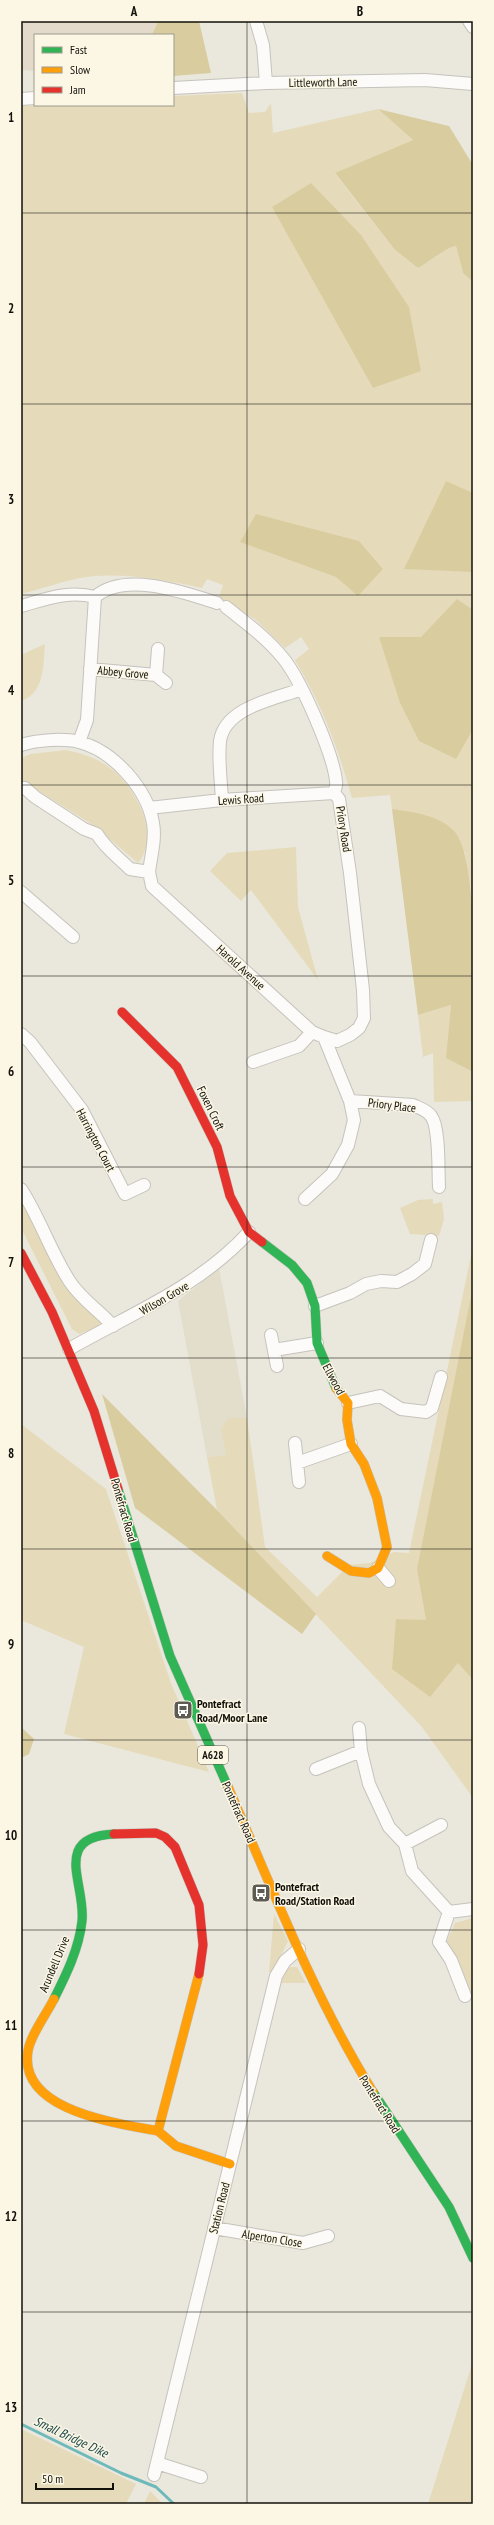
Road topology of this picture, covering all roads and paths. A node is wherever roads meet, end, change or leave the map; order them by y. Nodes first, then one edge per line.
1 (256, 21) edge
2 (469, 21) edge
3 (473, 27) edge
4 (266, 83) junction
5 (473, 84) edge
6 (174, 88) edge
7 (34, 98) edge
8 (21, 99) edge
9 (95, 597) junction
10 (21, 606) edge
11 (158, 649) dead end
12 (90, 669) junction
13 (156, 675) junction
14 (166, 683) dead end
15 (302, 689) junction
16 (79, 742) junction
17 (21, 745) edge
18 (21, 788) edge
19 (334, 793) junction
20 (222, 800) junction
21 (149, 808) junction
22 (149, 872) junction
23 (21, 892) edge
24 (73, 937) dead end
25 (122, 1012) dead end
26 (312, 1032) junction
27 (21, 1034) edge
28 (324, 1038) junction
29 (253, 1062) dead end
30 (350, 1101) junction
31 (144, 1184) dead end
32 (439, 1187) dead end
33 (21, 1189) edge
34 (305, 1199) dead end
35 (248, 1232) junction
36 (431, 1240) dead end
37 (21, 1253) edge
38 (315, 1306) junction
39 (113, 1326) junction
40 (271, 1335) dead end
41 (317, 1342) junction
42 (68, 1349) junction
43 (274, 1350) junction
44 (277, 1366) dead end
45 (441, 1377) dead end
46 (348, 1403) junction
47 (295, 1443) dead end
48 (351, 1444) junction
49 (297, 1462) junction
50 (299, 1482) dead end
51 (327, 1556) dead end
52 (378, 1568) junction
53 (389, 1580) dead end
54 (359, 1728) dead end
55 (361, 1751) junction
56 (316, 1769) dead end
57 (441, 1824) dead end
58 (405, 1844) junction
59 (473, 1909) edge
60 (449, 1912) junction
61 (299, 1949) junction
62 (465, 1996) dead end
63 (158, 2130) junction
64 (230, 2164) junction
65 (473, 2227) edge
66 (214, 2228) junction
67 (462, 2231) junction
68 (328, 2236) dead end
69 (473, 2258) edge
70 (200, 2477) dead end

1 - 4 street
2 - 3 street
4 - 5 street, Littleworth Lane
4 - 6 street, Littleworth Lane
7 - 8 street
9 - 10 street
9 - 12 street
9 - 15 street, Priory Road
11 - 13 street, Abbey Grove
12 - 13 street, Abbey Grove
12 - 16 street
13 - 14 street, Abbey Grove
15 - 19 street, Priory Road
15 - 20 street
16 - 17 street
16 - 21 street
18 - 22 street
19 - 20 street, Lewis Road
19 - 28 street, Priory Road
20 - 21 street, Lewis Road
21 - 22 street
22 - 26 street, Harold Avenue
23 - 24 street
25 - 35 main road, Foxen Croft
26 - 28 street, Harold Avenue
26 - 29 street
27 - 31 street, Harrington Court
28 - 30 street
30 - 32 street, Priory Place
30 - 34 street
33 - 39 street
35 - 38 main road, Ellwood
35 - 39 street, Wilson Grove
36 - 38 street
37 - 42 main road, Pontefract Road / A628
38 - 41 main road, Ellwood
39 - 42 street, Wilson Grove
40 - 43 street
41 - 43 street
41 - 46 main road, Ellwood
42 - 61 main road, Pontefract Road / A628
43 - 44 street
45 - 46 street
46 - 48 main road, Ellwood
47 - 49 street
48 - 49 street
48 - 52 main road, Ellwood
49 - 50 street
51 - 52 main road
52 - 53 street
54 - 55 street
55 - 56 street
55 - 58 street
57 - 58 street
58 - 60 street
59 - 60 street
60 - 62 street
61 - 64 street, Station Road
61 - 67 main road, Pontefract Road / A628
63 - 63 main road, Arundell Drive
63 - 64 main road, Arundell Drive
64 - 66 street, Station Road
65 - 67 street
66 - 68 street, Alperton Close
66 - 70 street, Station Road
67 - 69 main road, Pontefract Road / A628

